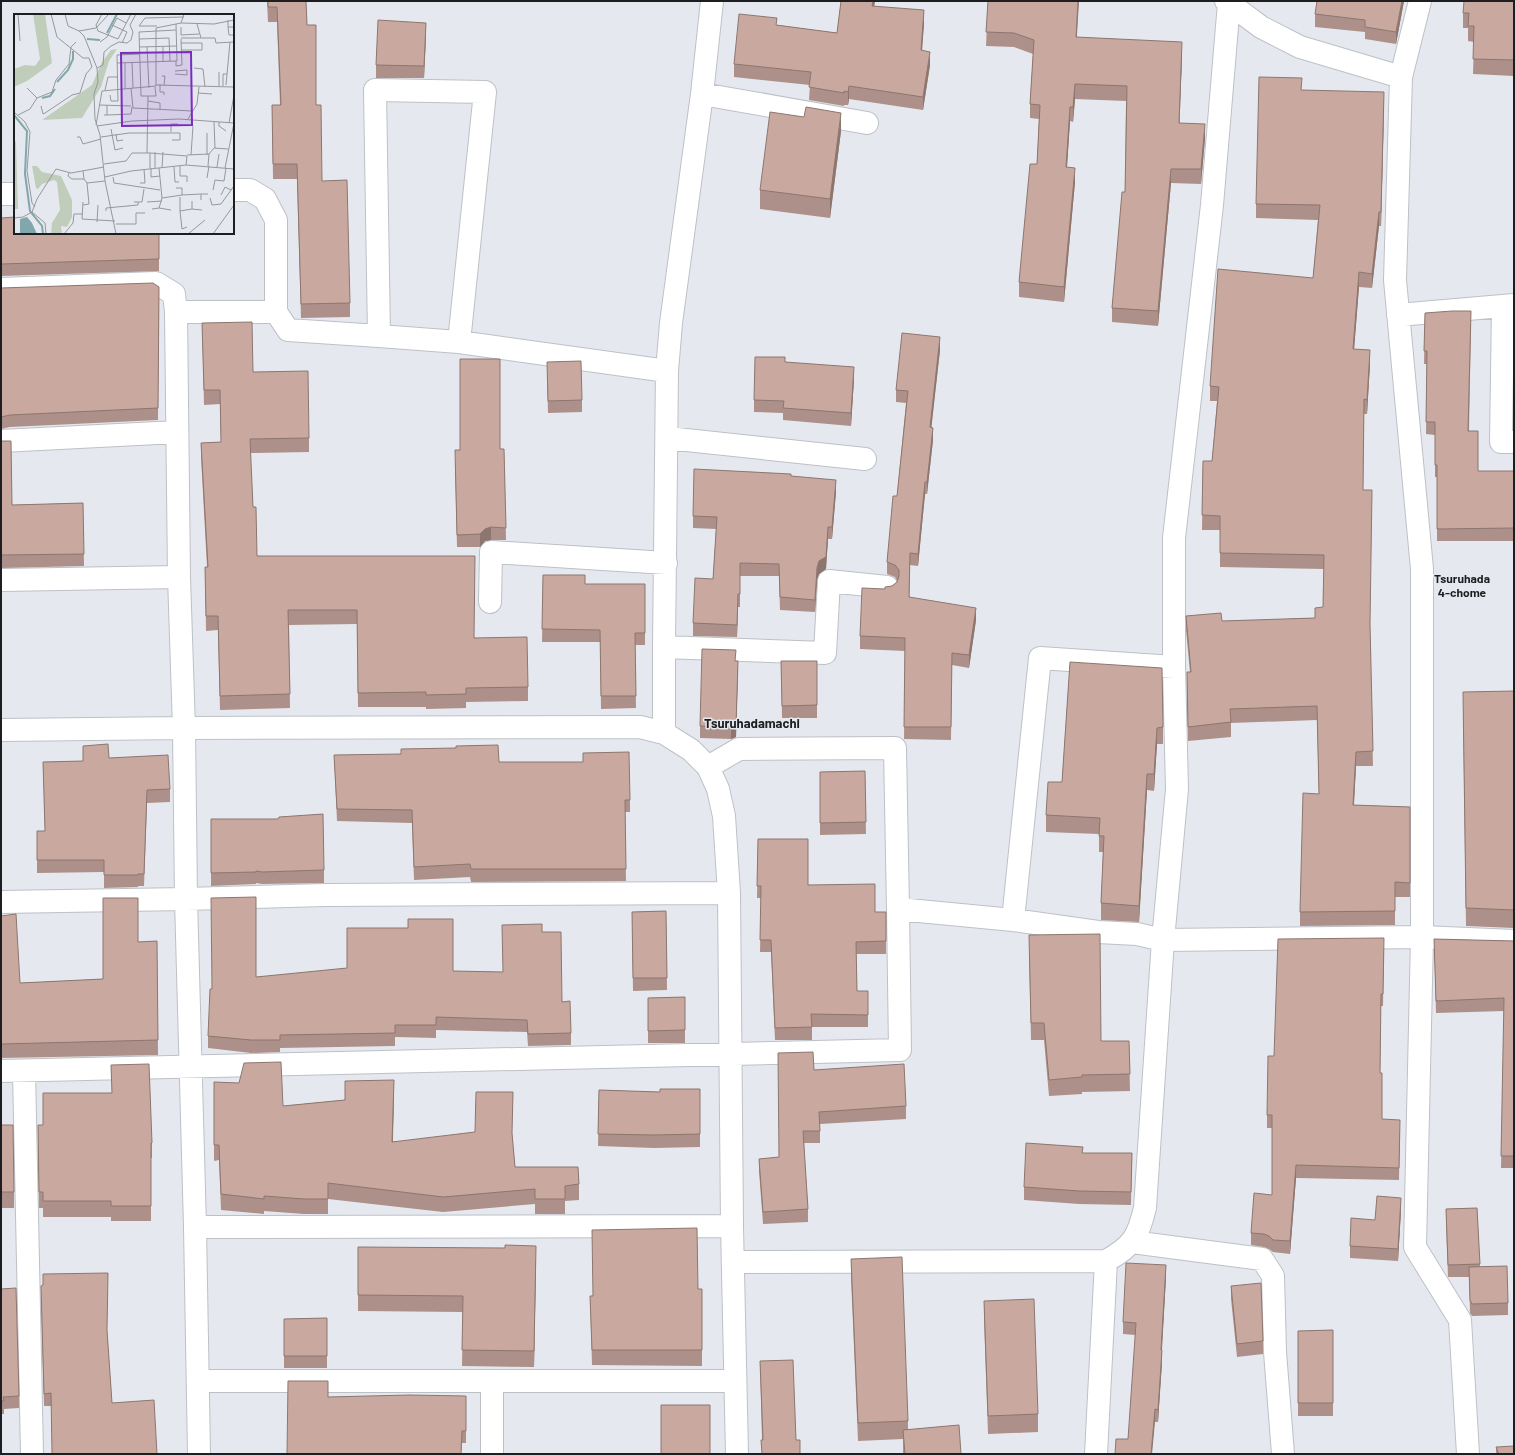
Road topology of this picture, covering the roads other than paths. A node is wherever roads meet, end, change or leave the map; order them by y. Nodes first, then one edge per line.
1 (712, 1) edge
2 (1420, 1) edge
3 (1228, 2) edge
4 (1402, 77) junction
5 (702, 94) junction
6 (867, 123) dead end
7 (234, 190) edge
8 (1, 194) edge
9 (14, 194) edge
10 (1, 289) edge
11 (1509, 306) edge
12 (176, 312) junction
13 (276, 312) junction
14 (1398, 315) junction
15 (379, 336) junction
16 (459, 342) junction
17 (667, 371) junction
18 (177, 432) junction
19 (667, 438) junction
20 (1, 441) edge
21 (1514, 442) edge
22 (865, 459) dead end
23 (666, 563) junction
24 (179, 577) junction
25 (1, 580) edge
26 (887, 587) edge
27 (490, 602) dead end
28 (664, 647) junction
29 (1174, 667) junction
30 (184, 728) junction
31 (1, 730) edge
32 (664, 733) junction
33 (708, 767) junction
34 (729, 893) junction
35 (186, 899) junction
36 (1, 902) edge
37 (898, 909) junction
38 (1013, 920) junction
39 (1422, 937) junction
40 (1163, 940) junction
41 (1514, 941) edge
42 (730, 1055) junction
43 (191, 1067) junction
44 (1, 1071) edge
45 (24, 1071) junction
46 (732, 1226) junction
47 (195, 1227) junction
48 (1132, 1242) junction
49 (1106, 1261) junction
50 (733, 1262) junction
51 (198, 1381) junction
52 (492, 1381) junction
53 (735, 1381) junction
54 (32, 1454) edge
55 (199, 1454) edge
56 (492, 1454) edge
57 (737, 1454) edge
58 (1096, 1454) edge
59 (1283, 1454) edge
60 (1468, 1454) edge

1 - 5 street
2 - 4 street
3 - 4 street
3 - 29 street
4 - 14 street
5 - 6 street
5 - 17 street
7 - 13 street
8 - 9 street
10 - 12 street
11 - 14 street
11 - 21 street
12 - 13 street
12 - 18 street
13 - 15 street
14 - 39 street
15 - 16 street
15 - 16 street
16 - 17 street
17 - 19 street
18 - 20 street
18 - 24 street
19 - 22 street
19 - 23 street
23 - 27 street
23 - 28 street
24 - 25 street
24 - 30 street
26 - 28 street
28 - 32 street
29 - 38 street
29 - 40 street
30 - 31 street
30 - 32 street
30 - 35 street
32 - 33 street
33 - 34 street
33 - 37 street
34 - 35 street
34 - 42 street
35 - 36 street
35 - 43 street
37 - 38 street
37 - 42 street
38 - 40 street
39 - 40 street
39 - 41 street
39 - 60 street
40 - 48 street
42 - 43 street
42 - 46 street
43 - 45 street
43 - 47 street
44 - 45 street
45 - 54 street
46 - 47 street
46 - 50 street
47 - 51 street
48 - 49 street
48 - 59 street
49 - 50 street
49 - 58 street
50 - 53 street
51 - 52 street
51 - 55 street
52 - 53 street
52 - 56 street
53 - 57 street

